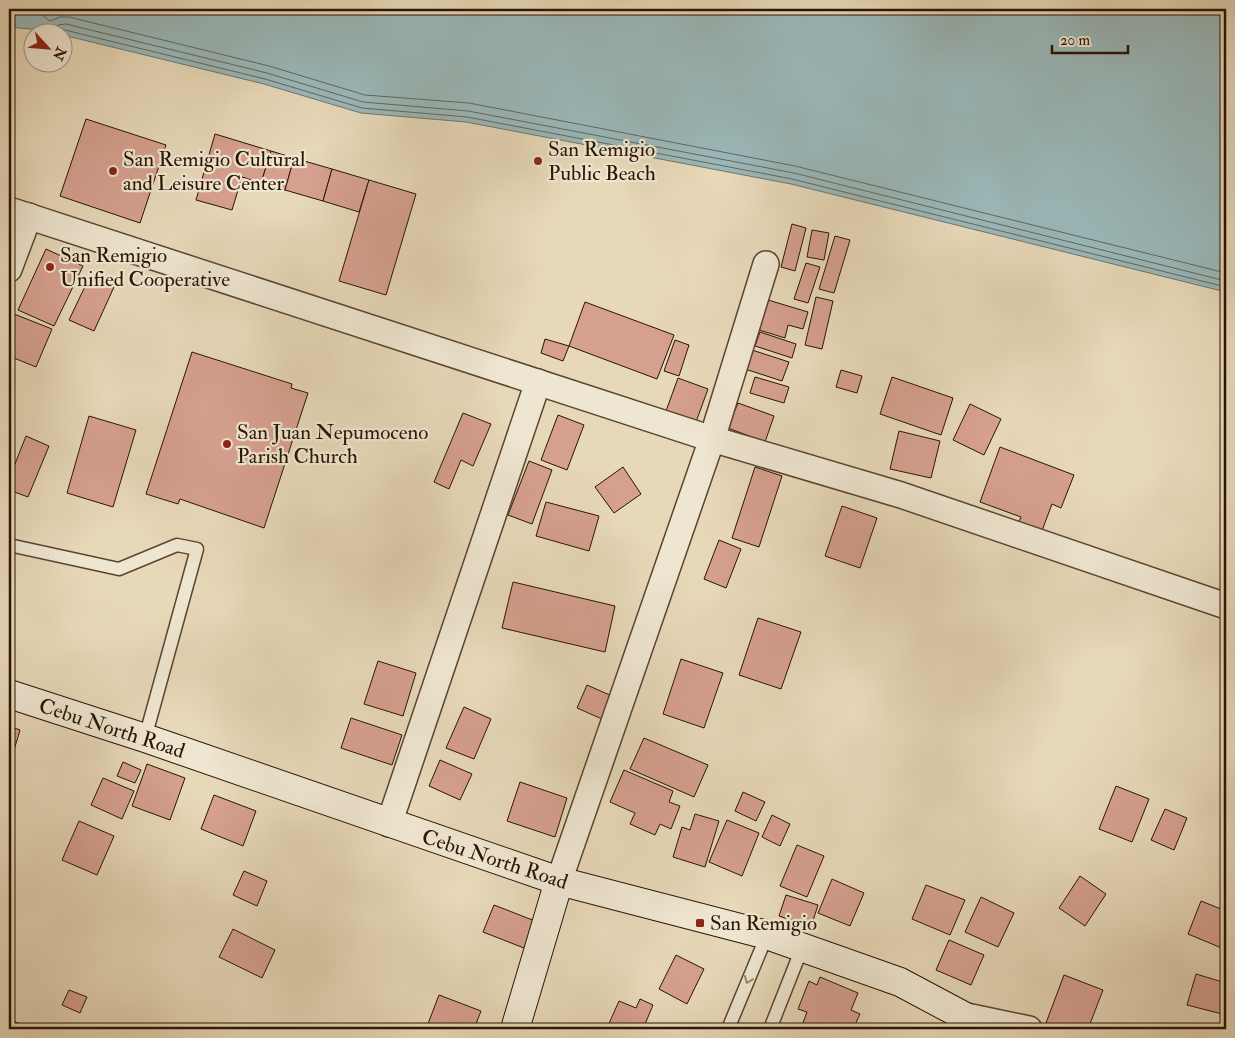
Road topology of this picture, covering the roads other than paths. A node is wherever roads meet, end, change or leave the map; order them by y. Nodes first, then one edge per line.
1 (19, 213) edge
2 (766, 264) dead end
3 (9, 269) edge
4 (538, 382) junction
5 (712, 440) junction
6 (9, 545) edge
7 (1226, 606) edge
8 (9, 694) edge
9 (145, 738) junction
10 (390, 824) junction
11 (559, 881) junction
12 (767, 935) junction
13 (802, 948) junction
14 (969, 1022) edge
15 (515, 1029) edge
16 (728, 1029) edge
17 (770, 1029) edge
18 (1029, 1029) edge

1 - 3 street
1 - 4 street
2 - 5 street
4 - 5 street
4 - 10 street
5 - 7 street
5 - 11 street
6 - 9 lane
8 - 9 main road, Cebu North Road
9 - 10 main road, Cebu North Road
10 - 11 main road, Cebu North Road
11 - 12 main road, Cebu North Road
11 - 15 main road
12 - 13 main road, Cebu North Road
12 -> 16 lane
13 - 14 main road, Cebu North Road
13 - 17 lane
14 - 18 street

